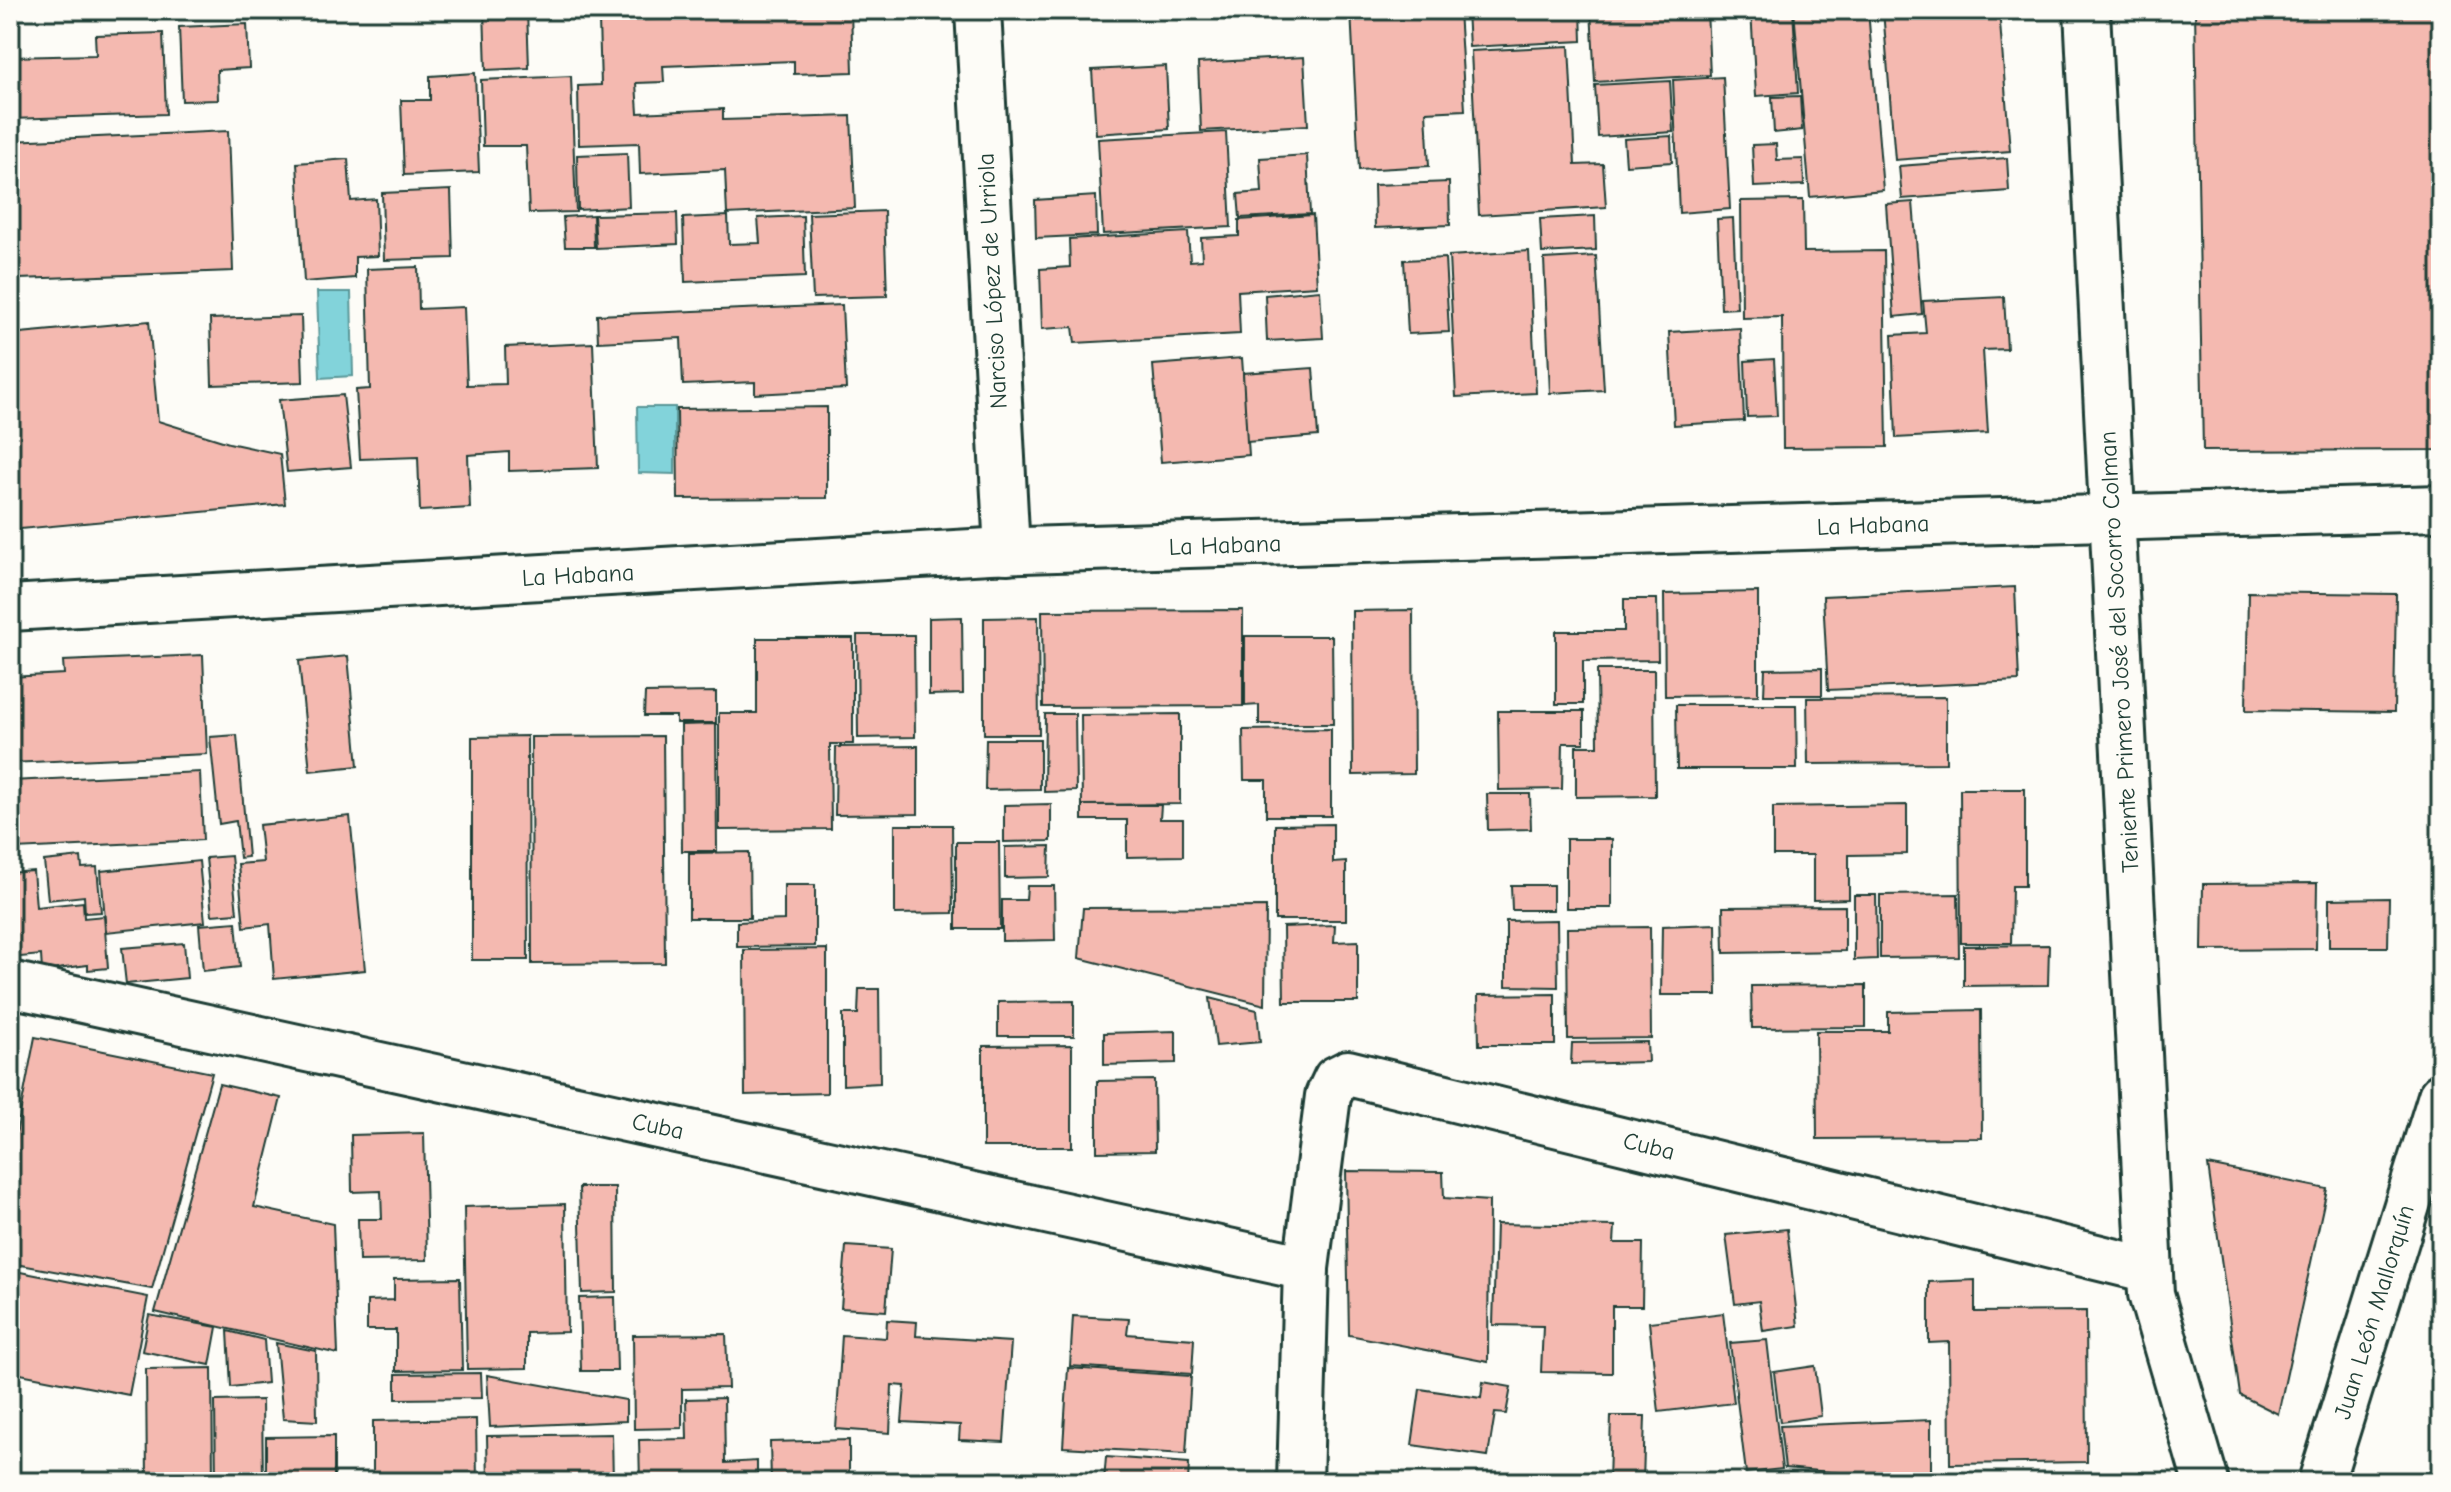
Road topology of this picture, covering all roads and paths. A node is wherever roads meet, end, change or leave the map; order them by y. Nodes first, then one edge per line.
1 (978, 10) edge
2 (2087, 10) edge
3 (2441, 508) edge
4 (2112, 518) junction
5 (1007, 551) junction
6 (10, 608) edge
7 (10, 984) edge
8 (2441, 1096) edge
9 (1306, 1268) junction
10 (2150, 1282) junction
11 (1300, 1482) edge
12 (2206, 1482) edge
13 (2321, 1482) edge

1 - 5 street, Narciso López de Urriola
2 - 4 street, Teniente Primero José del Socorro Colman
3 - 4 street, La Habana
4 - 5 street, La Habana
4 - 10 street, Teniente Primero José del Socorro Colman
5 - 6 street, La Habana
7 - 9 street, Cuba
8 - 13 street, Juan León Mallorquín
9 - 10 street, Cuba
9 - 11 street, Cuba
10 - 12 street, Teniente Primero José del Socorro Colman

